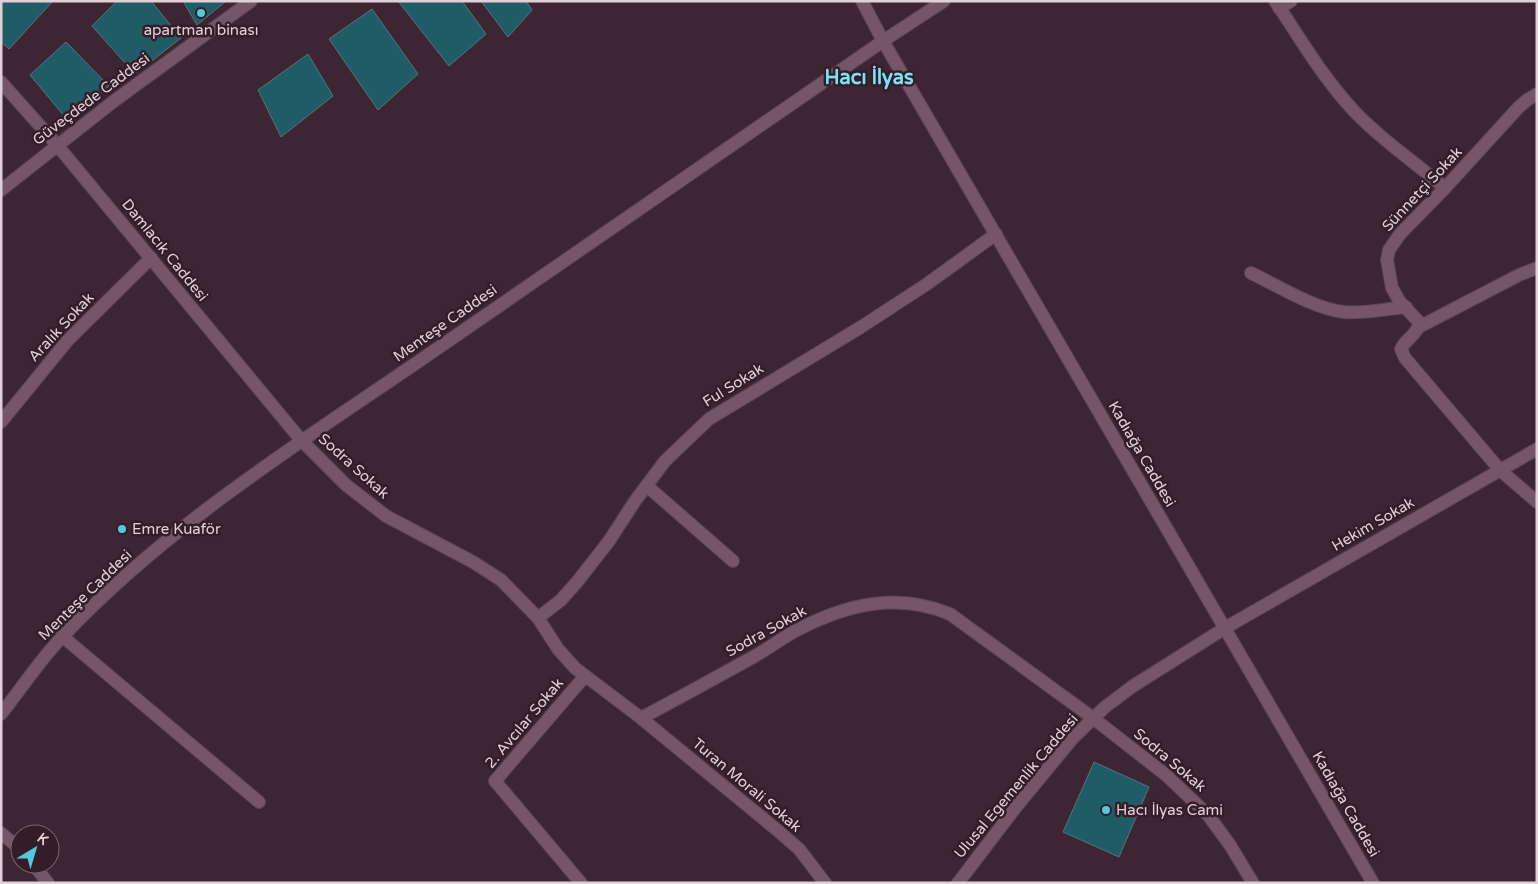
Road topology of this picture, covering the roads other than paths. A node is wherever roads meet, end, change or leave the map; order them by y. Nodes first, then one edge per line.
1 (251, 1) edge
2 (862, 1) edge
3 (944, 1) edge
4 (1291, 1) edge
5 (1277, 5) edge
6 (883, 41) junction
7 (1, 82) edge
8 (1537, 94) edge
9 (57, 145) junction
10 (1445, 188) junction
11 (1, 190) edge
12 (996, 234) junction
13 (151, 258) junction
14 (1537, 268) edge
15 (1251, 273) dead end
16 (1406, 307) junction
17 (1419, 327) junction
18 (1, 422) edge
19 (301, 440) junction
20 (1537, 449) edge
21 (1500, 470) junction
22 (647, 486) junction
23 (1537, 502) edge
24 (733, 561) dead end
25 (538, 618) junction
26 (1225, 628) junction
27 (62, 636) junction
28 (585, 676) junction
29 (1, 714) edge
30 (641, 718) junction
31 (1094, 718) junction
32 (259, 802) dead end
33 (581, 883) edge
34 (825, 883) edge
35 (958, 883) edge
36 (1253, 883) edge
37 (1373, 883) edge

1 - 9 street, Güveçdede Caddesi
2 - 6 street, Kadıağa Caddesi
3 - 6 street, Menteşe Caddesi
4 - 5 street
5 - 10 street
6 - 12 street, Kadıağa Caddesi
6 - 19 street, Menteşe Caddesi
7 - 9 street, Damlacık Caddesi
8 - 10 street, Sünnetçi Sokak
9 - 11 street, Güveçdede Caddesi
9 - 13 street, Damlacık Caddesi
10 - 16 street, Sünnetçi Sokak
12 - 22 street, Ful Sokak
12 - 26 street, Kadıağa Caddesi
13 - 18 street, Aralık Sokak
13 - 19 street, Damlacık Caddesi
14 - 17 street
15 - 16 street
16 - 17 street, Sünnetçi Sokak
17 - 21 street
19 - 25 street, Sodra Sokak
19 - 27 street, Menteşe Caddesi
20 - 21 street, Hekim Sokak
21 - 23 street
21 - 26 street, Hekim Sokak
22 - 24 street
22 - 25 street, Ful Sokak
25 - 28 street, Sodra Sokak
26 - 31 street, Ulusal Egemenlik Caddesi
26 - 37 street, Kadıağa Caddesi
27 - 29 street, Menteşe Caddesi
27 - 32 street
28 - 30 street, Sodra Sokak
28 - 33 street, 2. Avcılar Sokak
30 - 31 street, Sodra Sokak
30 - 34 street, Turan Morali Sokak
31 - 35 street, Ulusal Egemenlik Caddesi
31 - 36 street, Sodra Sokak

